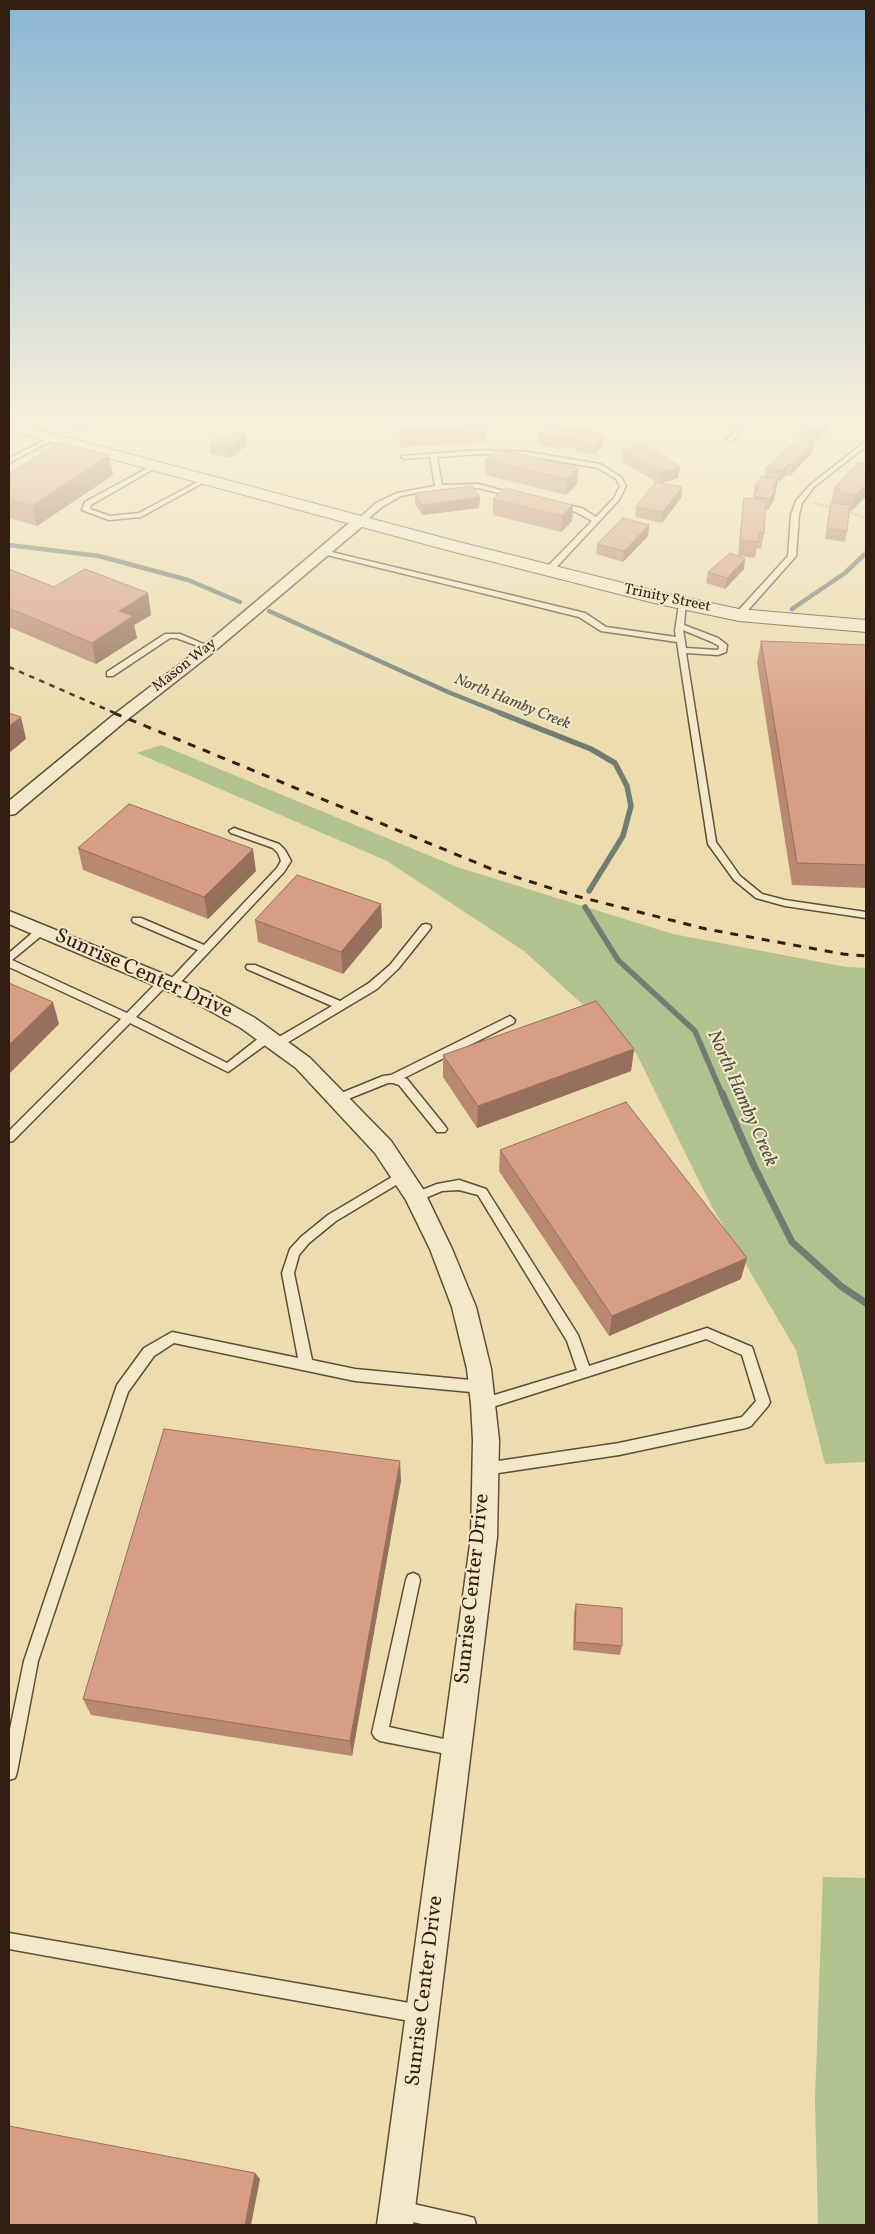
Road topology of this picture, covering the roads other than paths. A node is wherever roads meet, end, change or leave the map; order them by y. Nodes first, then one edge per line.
1 (353, 526) edge
2 (380, 526) edge
3 (590, 526) edge
4 (794, 526) edge
5 (322, 551) junction
6 (548, 571) junction
7 (683, 604) junction
8 (739, 614) junction
9 (680, 626) junction
10 (866, 626) edge
11 (680, 640) junction
12 (209, 648) junction
13 (682, 650) junction
14 (110, 674) dead end
15 (9, 810) edge
16 (234, 831) dead end
17 (866, 915) edge
18 (9, 916) edge
19 (137, 920) dead end
20 (426, 927) dead end
21 (42, 930) junction
22 (205, 949) junction
23 (9, 958) edge
24 (9, 963) edge
25 (251, 967) dead end
26 (168, 982) junction
27 (340, 1005) junction
28 (128, 1018) junction
29 (510, 1020) dead end
30 (272, 1041) junction
31 (393, 1079) junction
32 (338, 1099) junction
33 (441, 1129) dead end
34 (9, 1138) edge
35 (402, 1176) junction
36 (416, 1197) junction
37 (306, 1365) junction
38 (585, 1373) junction
39 (482, 1396) junction
40 (485, 1469) junction
41 (413, 1580) dead end
42 (457, 1748) junction
43 (9, 1772) edge
44 (9, 1941) edge
45 (422, 2014) junction
46 (396, 2218) edge
47 (467, 2225) edge

1 - 5 street, Mason Way
2 - 6 street, Trinity Street
3 - 6 lane
4 - 8 lane
5 - 11 lane
5 - 12 street, Mason Way
6 - 7 street, Trinity Street
7 - 8 street, Trinity Street
7 - 9 lane
8 - 10 street, Trinity Street
9 - 11 lane
9 - 13 lane
11 - 13 lane
12 - 14 lane
12 - 15 street, Mason Way
13 - 17 lane
16 - 22 lane
18 - 21 street, Sunrise Center Drive
19 - 22 lane
20 - 27 lane
21 - 23 lane
21 - 26 street, Sunrise Center Drive
22 - 26 lane
24 - 28 lane
25 - 27 lane
26 - 28 lane
26 - 30 street, Sunrise Center Drive
27 - 30 lane
28 - 30 lane
28 - 34 lane
29 - 31 lane
30 - 32 street, Sunrise Center Drive
31 - 32 lane
31 - 33 lane
32 - 35 street, Sunrise Center Drive
35 - 36 street, Sunrise Center Drive
35 - 37 lane
36 - 38 lane
36 - 39 street, Sunrise Center Drive
37 - 39 lane
37 - 43 lane
38 - 39 lane
38 - 40 lane
39 - 40 street, Sunrise Center Drive
40 - 42 street, Sunrise Center Drive
41 - 42 lane
42 - 45 street, Sunrise Center Drive
44 - 45 lane
45 - 46 street, Sunrise Center Drive
46 - 47 lane

